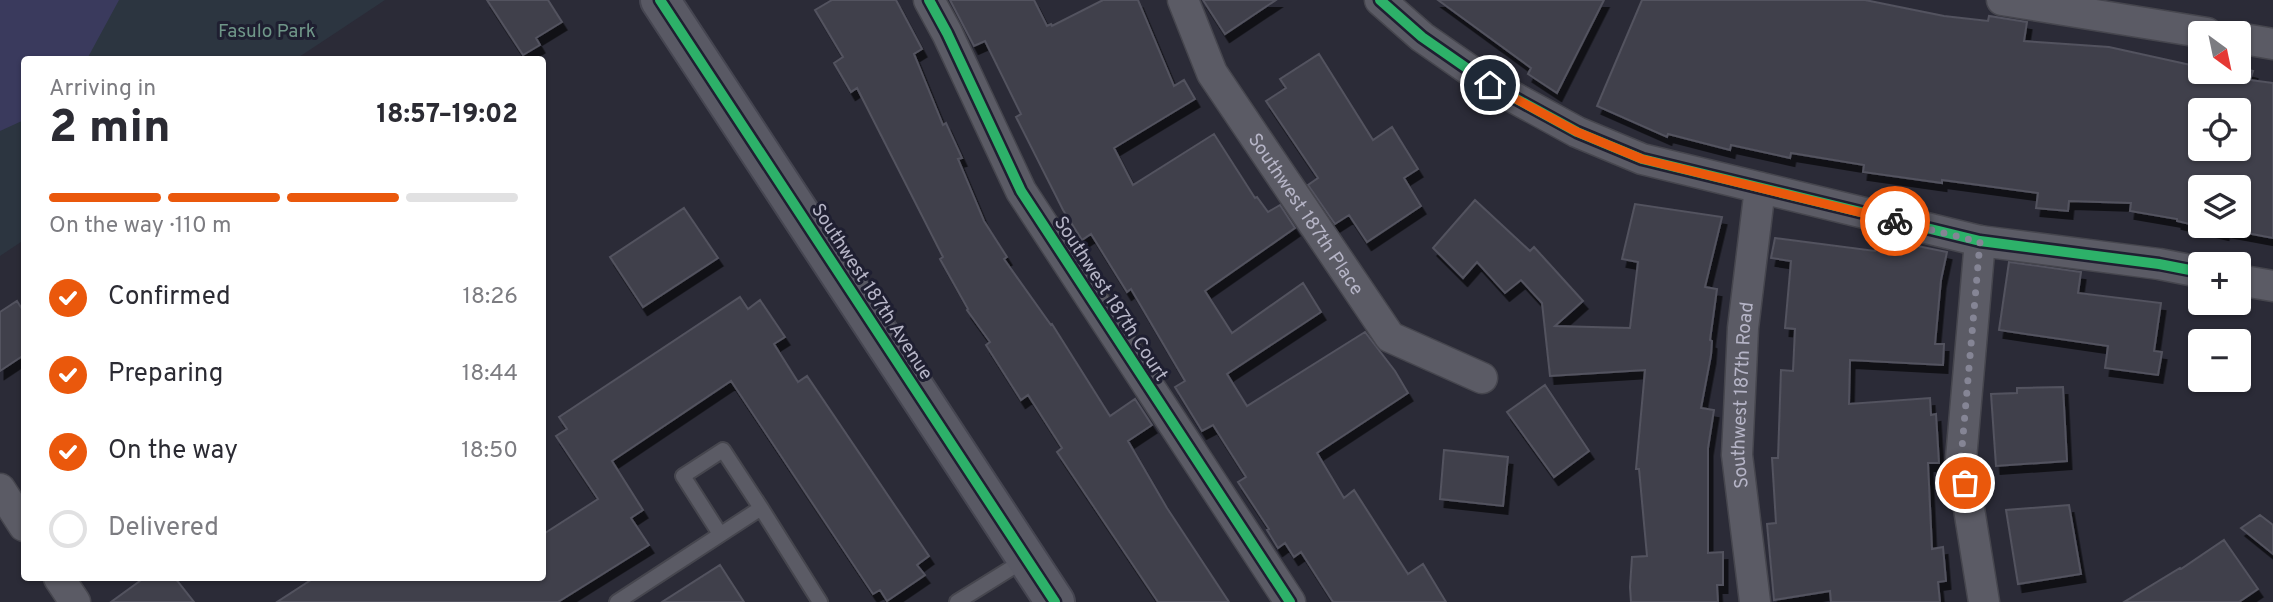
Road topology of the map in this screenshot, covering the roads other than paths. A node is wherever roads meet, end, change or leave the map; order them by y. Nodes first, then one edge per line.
1 (660, 0) edge
2 (929, 0) edge
3 (1183, 0) edge
4 (1380, 0) edge
5 (2002, 0) edge
6 (2188, 30) edge
7 (2251, 40) edge
8 (2273, 44) edge
9 (1760, 188) junction
10 (1980, 242) junction
11 (2188, 270) edge
12 (2251, 282) edge
13 (2273, 286) edge
14 (1482, 378) dead end
15 (3, 499) edge
16 (761, 508) junction
17 (21, 522) edge
18 (720, 534) junction
19 (1027, 559) junction
20 (61, 581) edge
21 (75, 602) edge
22 (617, 602) edge
23 (820, 602) edge
24 (957, 602) edge
25 (1055, 602) edge
26 (1290, 602) edge
27 (1755, 602) edge
28 (1984, 602) edge

1 - 19 street, Southwest 187th Avenue
2 - 26 street, Southwest 187th Court
3 - 14 street, Southwest 187th Place
4 - 9 street
5 - 6 street
7 - 8 street
9 - 10 street
9 - 27 street, Southwest 187th Road
10 - 11 street
10 - 28 street
12 - 13 street
15 - 17 street
16 - 18 lane
16 - 18 lane
16 - 23 lane
18 - 22 lane
19 - 24 lane
19 - 25 street, Southwest 187th Avenue
20 - 21 street

